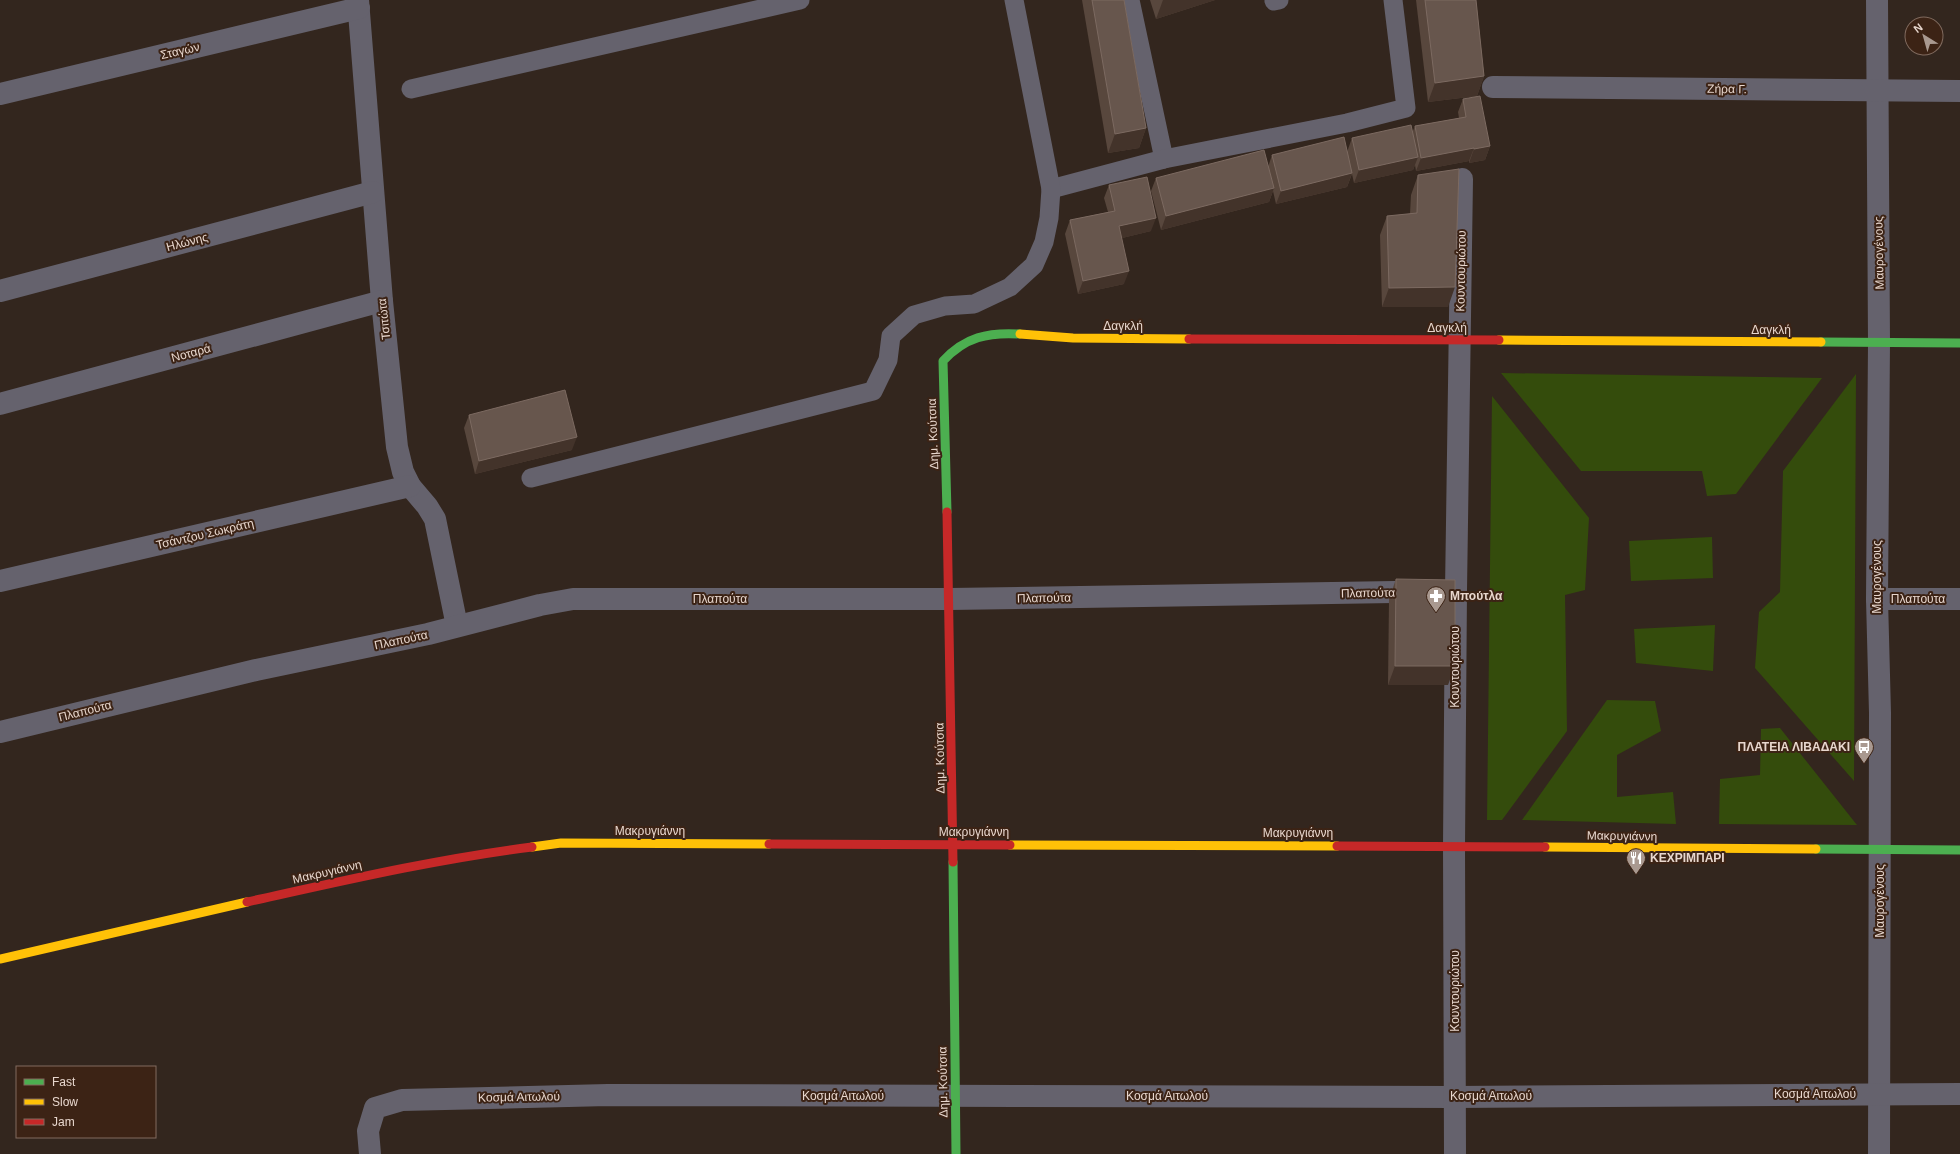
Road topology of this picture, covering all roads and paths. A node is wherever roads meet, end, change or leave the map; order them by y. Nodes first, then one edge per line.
1 (800, 0) edge
2 (1014, 0) edge
3 (1130, 0) edge
4 (1392, 0) edge
5 (1877, 0) edge
6 (359, 4) edge
7 (1493, 87) dead end
8 (411, 89) dead end
9 (1877, 91) junction
10 (1960, 91) edge
11 (0, 94) edge
12 (1164, 159) junction
13 (1462, 180) dead end
14 (1051, 189) junction
15 (373, 192) junction
16 (0, 291) edge
17 (382, 301) junction
18 (1459, 340) junction
19 (1880, 343) junction
20 (1960, 343) edge
21 (943, 361) joint
22 (0, 404) edge
23 (531, 478) dead end
24 (410, 486) junction
25 (0, 581) edge
26 (1456, 591) junction
27 (950, 599) junction
28 (1877, 599) junction
29 (1960, 599) edge
30 (457, 626) junction
31 (0, 732) edge
32 (953, 844) junction
33 (1454, 846) junction
34 (1960, 850) edge
35 (1880, 851) junction
36 (0, 959) edge
37 (1879, 1094) junction
38 (1960, 1094) edge
39 (956, 1096) junction
40 (1455, 1097) junction
41 (370, 1154) edge
42 (956, 1154) edge
43 (1455, 1154) edge
44 (1879, 1154) edge

1 - 8 lane
2 - 14 lane
3 - 12 lane
4 - 12 lane
5 - 9 street, Μαυρογένους
6 - 11 street, Σταγών
6 - 15 street, Τσιτώτα
7 - 9 street, Ζήρα Γ.
9 - 10 street, Ζήρα Γ.
9 - 19 street, Μαυρογένους
12 - 14 lane
13 - 18 street, Κουντουριώτου
14 - 23 lane
15 - 16 street, Ηλώνης
15 - 17 street, Τσιτώτα
17 - 22 street, Νοταρά
17 - 24 street, Τσιτώτα
18 - 19 street, Δαγκλή
18 - 21 street, Δαγκλή
18 - 26 street, Κουντουριώτου
19 - 20 street, Δαγκλή
19 - 28 street, Μαυρογένους
21 - 27 street, Δημ. Κούτσια
24 - 25 street, Τσάντζου Σωκράτη
24 - 30 street, Τσιτώτα
26 - 27 street, Πλαπούτα
26 - 33 street, Κουντουριώτου
27 - 30 street, Πλαπούτα
27 - 32 street, Δημ. Κούτσια
28 - 29 street, Πλαπούτα
28 - 35 street, Μαυρογένους
30 - 31 street, Πλαπούτα
32 - 33 street, Μακρυγιάννη
32 - 36 street, Μακρυγιάννη
32 - 39 street, Δημ. Κούτσια
33 - 35 street, Μακρυγιάννη
33 - 40 street, Κουντουριώτου
34 - 35 street, Μακρυγιάννη
35 - 37 street, Μαυρογένους
37 - 38 street, Κοσμά Αιτωλού
37 - 40 street, Κοσμά Αιτωλού
37 - 44 street, Μαυρογένους
39 - 40 street, Κοσμά Αιτωλού
39 - 41 street, Κοσμά Αιτωλού
39 - 42 street, Δημ. Κούτσια
40 - 43 street, Κουντουριώτου

